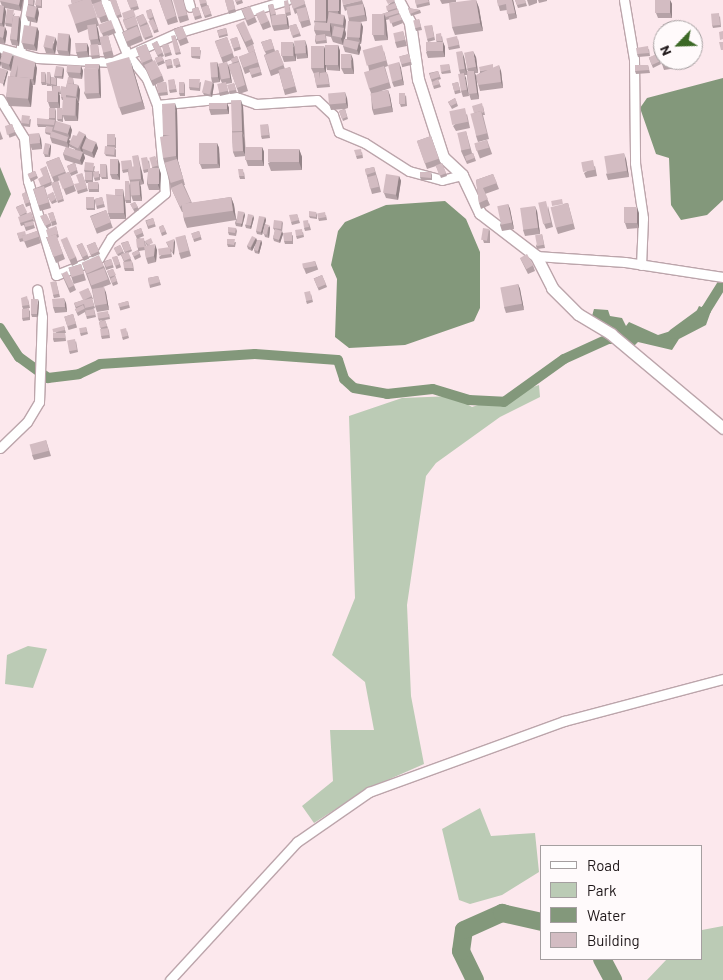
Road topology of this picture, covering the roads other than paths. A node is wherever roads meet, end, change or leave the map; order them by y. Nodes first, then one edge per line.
1 (28, 0) edge
2 (105, 0) edge
3 (287, 0) edge
4 (398, 0) edge
5 (624, 0) edge
6 (0, 48) edge
7 (20, 52) junction
8 (127, 54) junction
9 (0, 99) edge
10 (157, 105) junction
11 (462, 175) junction
12 (536, 256) junction
13 (641, 265) junction
14 (723, 277) edge
15 (37, 289) dead end
16 (723, 428) edge
17 (0, 448) edge
18 (723, 679) edge
19 (170, 980) edge

1 - 7 street
2 - 8 street
3 - 8 street
4 - 11 street
5 - 13 street
6 - 7 street
7 - 8 street
8 - 10 street
9 - 10 street
10 - 11 street
11 - 12 street
12 - 13 street
12 - 16 street
13 - 14 street
15 - 17 street
18 - 19 street

